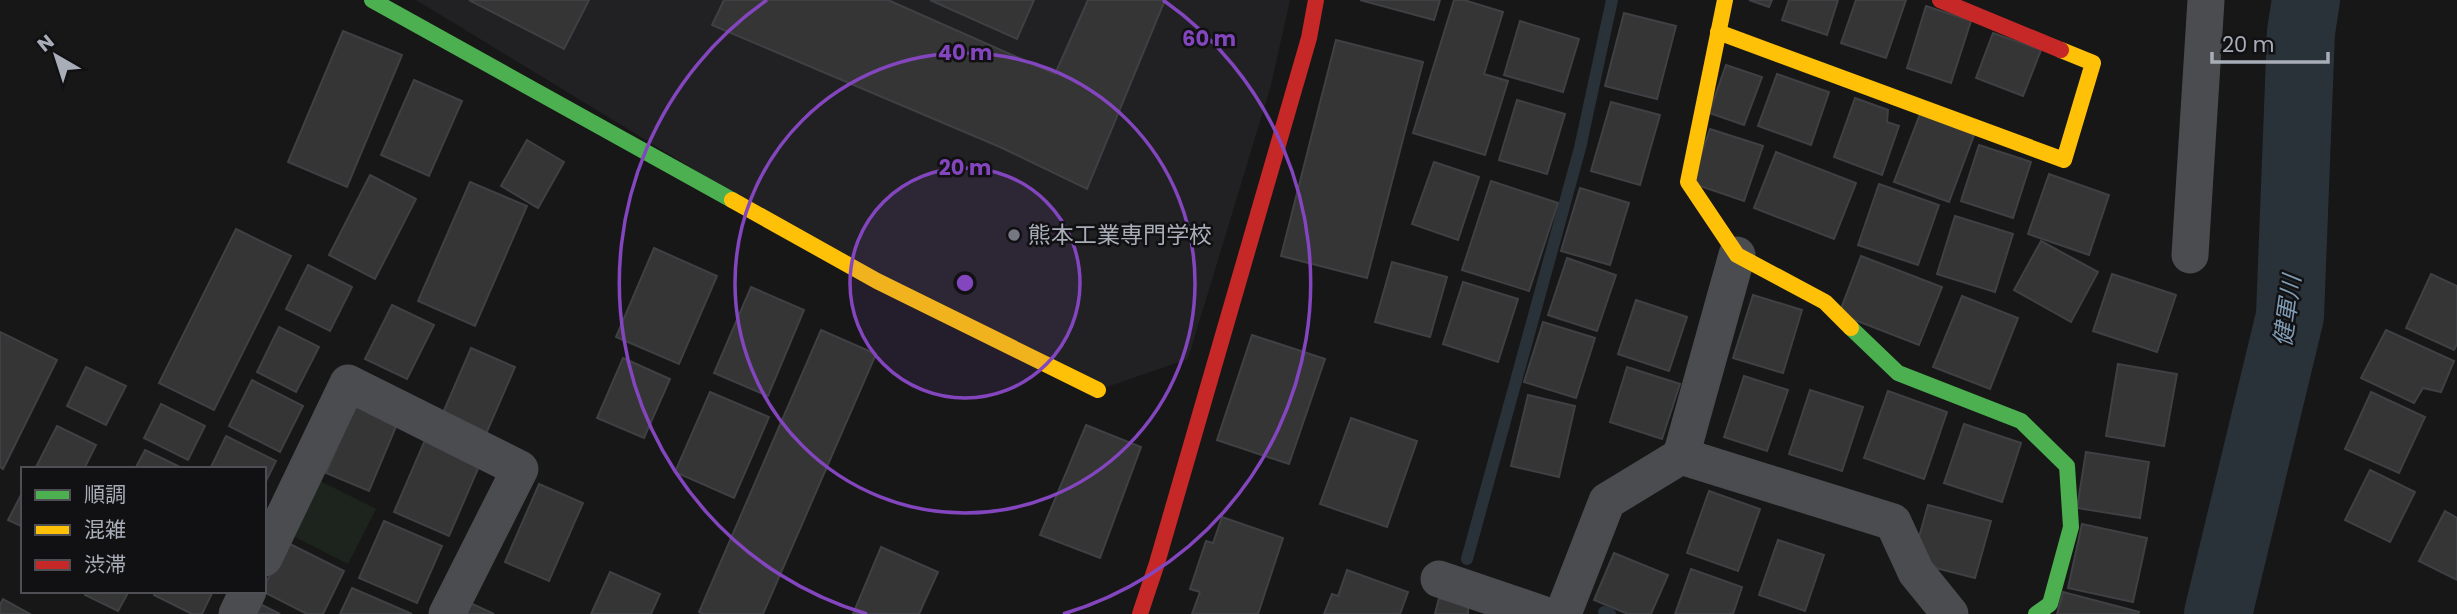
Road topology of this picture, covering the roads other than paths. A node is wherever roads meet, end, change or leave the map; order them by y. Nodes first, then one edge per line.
1 (372, 0) edge
2 (1316, 0) edge
3 (1726, 0) edge
4 (1940, 0) edge
5 (2206, 0) edge
6 (1718, 32) junction
7 (1737, 255) junction
8 (2190, 255) dead end
9 (1098, 390) dead end
10 (1681, 456) junction
11 (266, 554) edge
12 (1439, 579) dead end
13 (247, 593) edge
14 (1525, 611) edge
15 (237, 614) edge
16 (447, 614) edge
17 (1140, 614) edge
18 (1563, 614) edge
19 (1950, 614) edge
20 (2036, 614) edge

1 - 9 street
2 - 17 street
3 - 6 street
4 - 6 street
5 - 8 street
6 - 7 street
7 - 10 street
7 - 20 street
10 - 18 street
10 - 19 street
11 - 16 street
12 - 14 street
13 - 15 street

